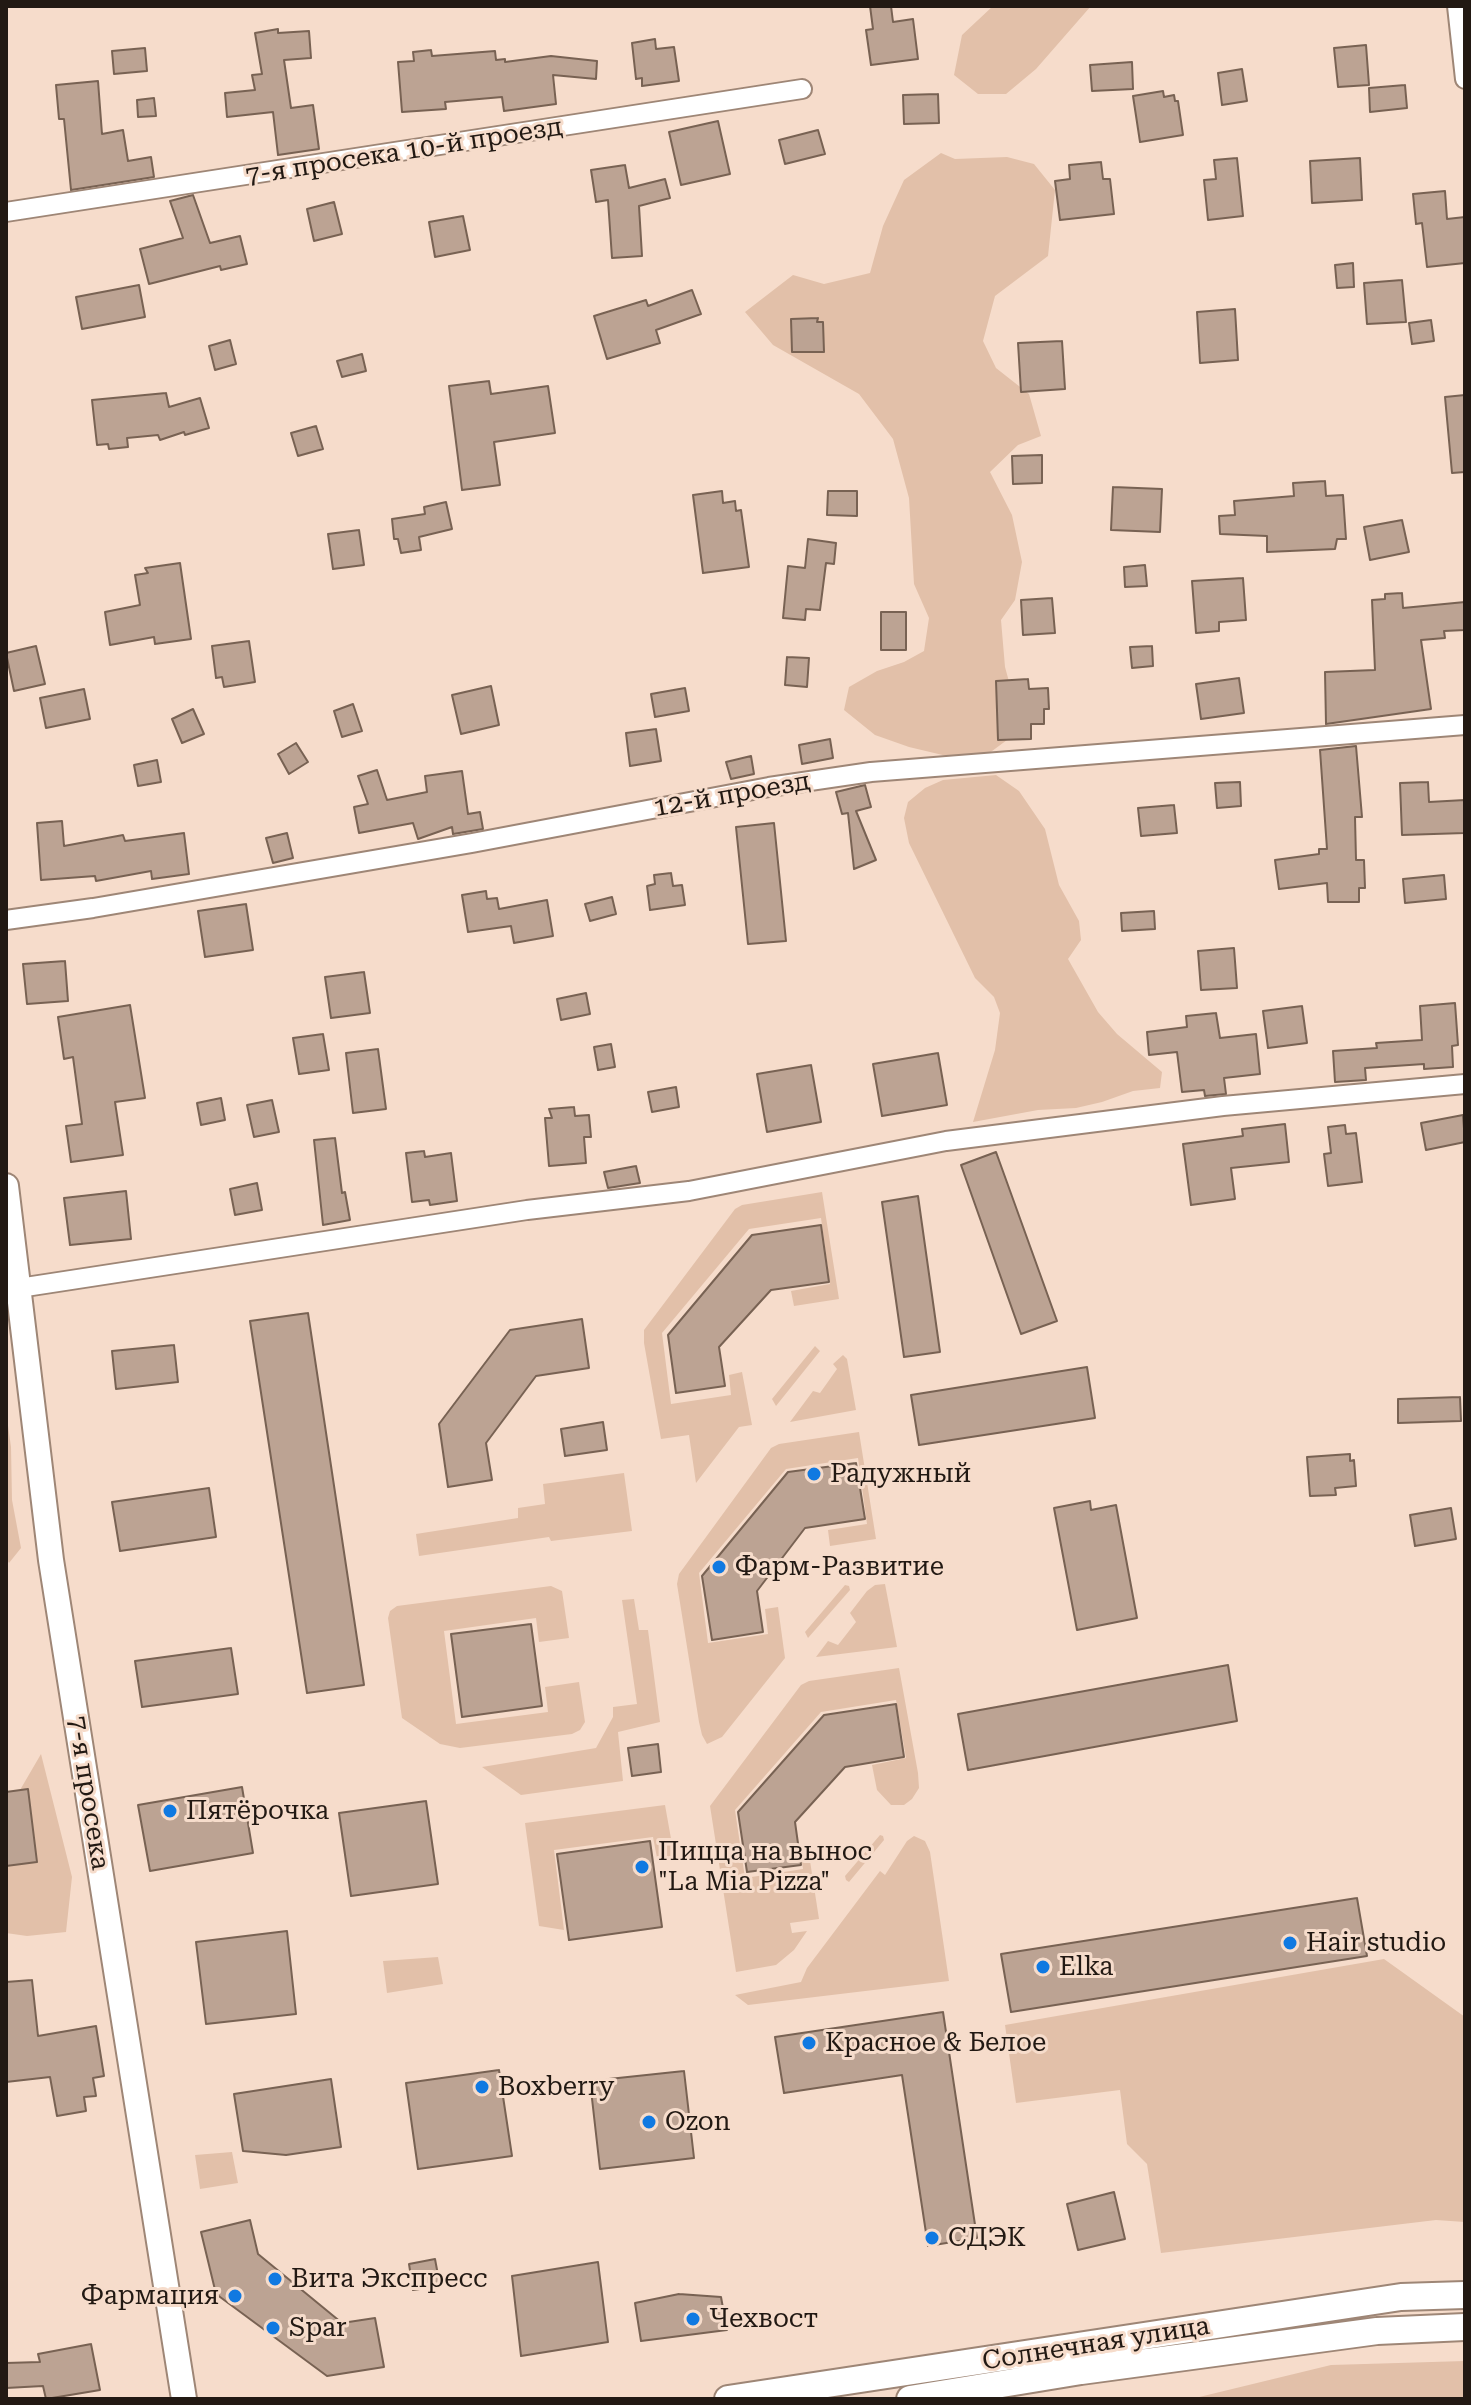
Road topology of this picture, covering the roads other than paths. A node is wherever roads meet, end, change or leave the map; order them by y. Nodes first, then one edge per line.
1 (1457, 6) edge
2 (1465, 79) edge
3 (802, 89) dead end
4 (6, 212) edge
5 (1465, 725) edge
6 (6, 920) edge
7 (1465, 1084) edge
8 (6, 1186) edge
9 (19, 1288) junction
10 (1465, 2295) edge
11 (1465, 2327) edge
12 (184, 2399) edge
13 (728, 2399) edge
14 (910, 2399) edge

1 - 2 street
3 - 4 street, 7-я просека 10-й проезд
5 - 6 street, 12-й проезд
7 - 9 street
8 - 9 street, 7-я просека
9 - 12 street, 7-я просека
10 - 13 main road, Солнечная улица
11 - 14 main road, Солнечная улица

